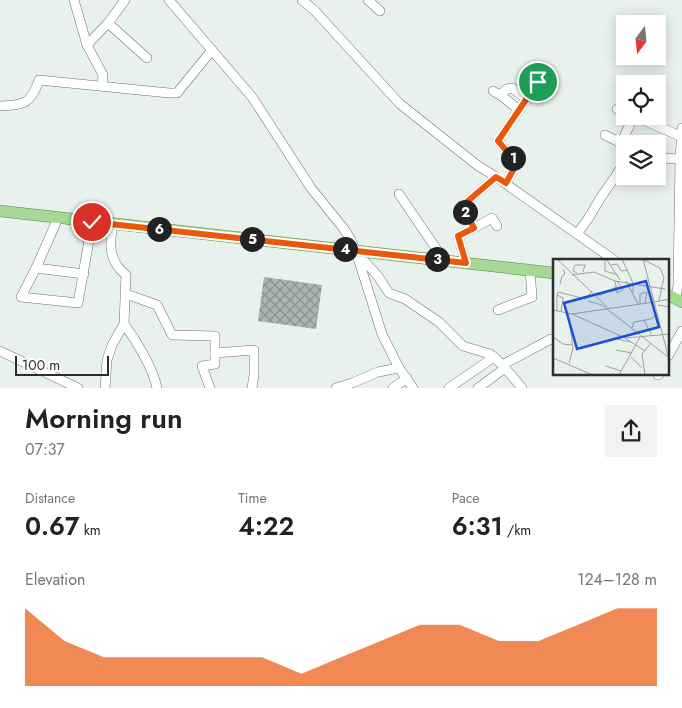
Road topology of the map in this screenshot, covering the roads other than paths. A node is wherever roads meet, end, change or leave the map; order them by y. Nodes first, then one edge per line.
1 (74, 0) edge
2 (125, 0) edge
3 (169, 0) edge
4 (302, 0) edge
5 (368, 0) edge
6 (380, 11) dead end
7 (108, 23) junction
8 (87, 45) junction
9 (212, 50) junction
10 (147, 58) dead end
11 (538, 82) dead end
12 (102, 86) junction
13 (527, 99) junction
14 (0, 106) edge
15 (519, 110) junction
16 (660, 125) edge
17 (681, 132) edge
18 (605, 134) dead end
19 (616, 140) edge
20 (666, 158) edge
21 (680, 159) junction
22 (616, 176) edge
23 (496, 177) junction
24 (506, 183) junction
25 (398, 194) dead end
26 (0, 211) edge
27 (58, 218) junction
28 (92, 222) junction
29 (113, 224) junction
30 (497, 226) dead end
31 (474, 228) junction
32 (577, 234) junction
33 (354, 250) junction
34 (438, 259) junction
35 (613, 259) edge
36 (466, 263) junction
37 (36, 268) junction
38 (530, 270) junction
39 (553, 272) edge
40 (84, 274) junction
41 (126, 294) junction
42 (675, 298) edge
43 (498, 310) dead end
44 (124, 324) junction
45 (682, 331) edge
46 (551, 339) dead end
47 (0, 351) edge
48 (670, 352) edge
49 (215, 353) junction
50 (494, 356) junction
51 (504, 367) junction
52 (399, 368) junction
53 (407, 378) junction
54 (354, 386) edge
55 (78, 388) edge
56 (105, 388) edge
57 (157, 388) edge
58 (210, 388) edge
59 (252, 388) edge
60 (336, 388) edge
61 (392, 388) edge
62 (413, 388) edge
63 (449, 388) edge
64 (478, 388) edge
65 (522, 388) edge

1 - 8 street
2 - 7 street
3 - 9 street
4 - 23 street
5 - 6 street
7 - 8 street
7 - 10 street
8 - 12 street
9 - 12 street
9 - 33 street
11 - 13 street
12 - 14 street
13 - 15 street
13 - 15 street
15 - 24 street
16 - 17 street
17 - 21 street
18 - 19 street
20 - 21 street
21 - 42 street
22 - 32 street
23 - 24 street
23 - 31 street
24 - 32 street
25 - 34 street
26 - 27 main road
27 - 28 main road
27 - 37 street
28 - 29 main road
28 - 40 street
29 - 33 main road
29 - 41 street
30 - 31 street
31 - 36 street
32 - 35 street
33 - 34 main road
33 - 50 street
33 - 52 street
34 - 36 main road
36 - 38 main road
37 - 40 street
37 - 40 street
38 - 39 main road
38 - 43 street
41 - 44 street
41 - 49 street
44 - 56 street
44 - 57 street
45 - 48 street
46 - 51 street
47 - 55 street
49 - 58 street
49 - 59 street
50 - 51 street
50 - 63 street
51 - 64 street
51 - 65 street
52 - 53 street
52 - 54 street
53 - 61 street
53 - 62 street
54 - 60 street

